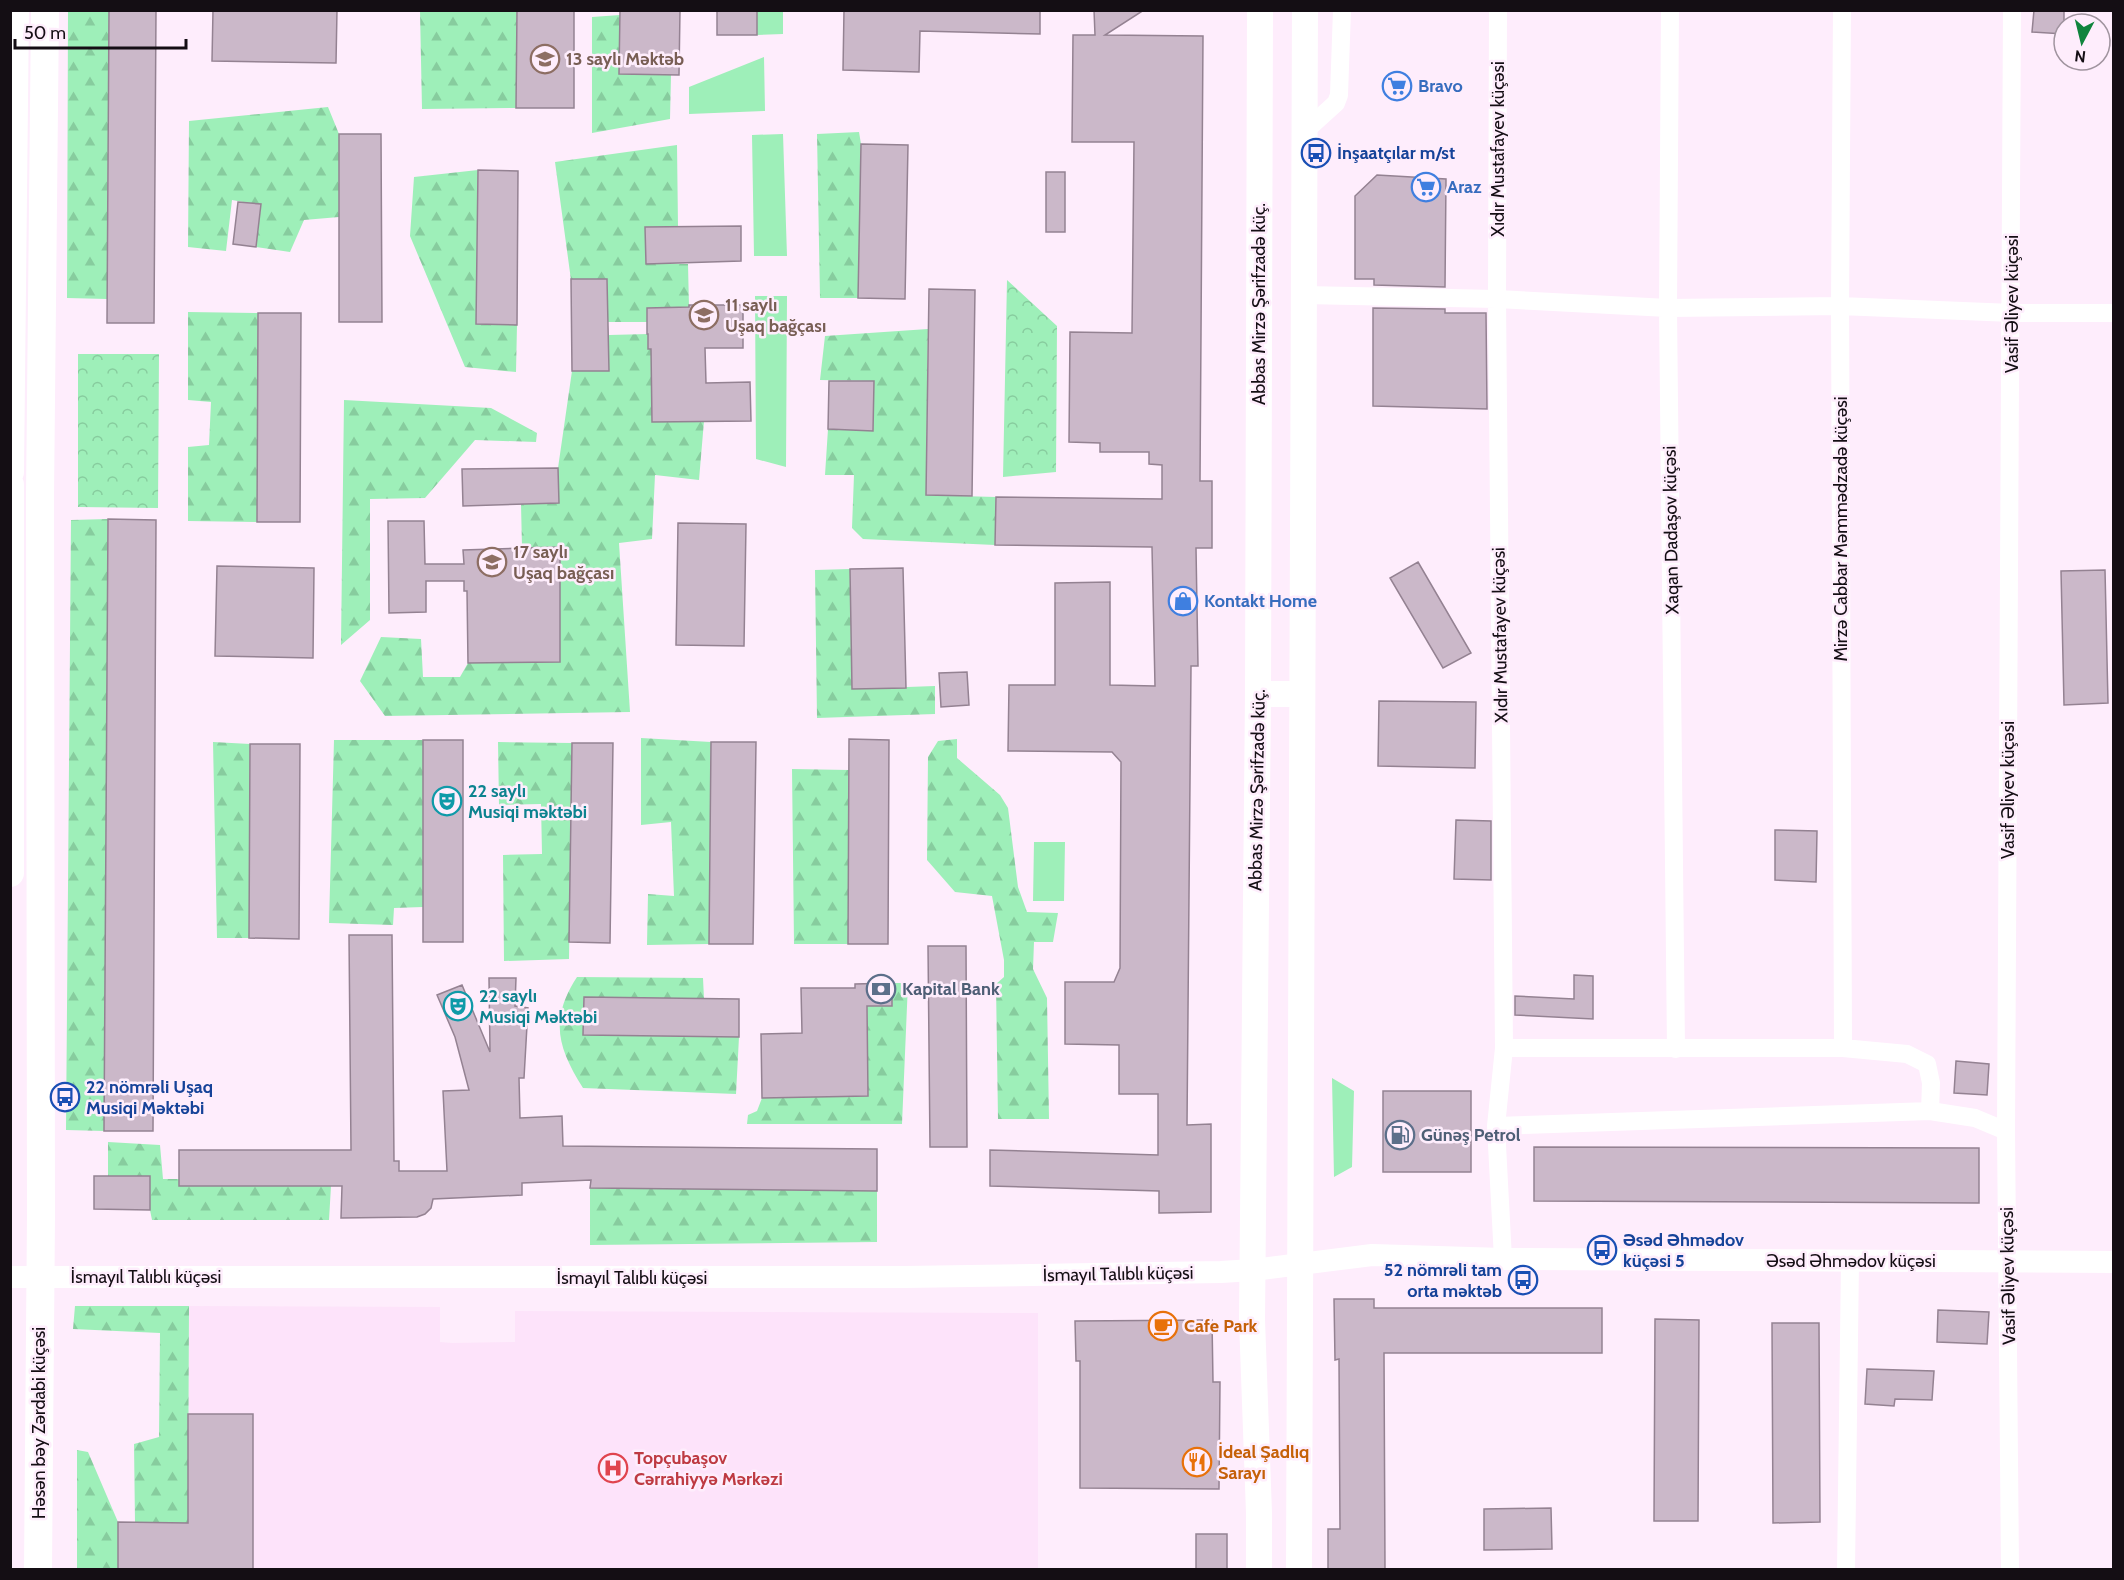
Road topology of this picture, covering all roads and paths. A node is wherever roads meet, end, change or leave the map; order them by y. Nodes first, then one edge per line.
1 (15, 10) edge
2 (45, 10) edge
3 (1260, 10) edge
4 (1305, 10) edge
5 (1342, 10) edge
6 (1498, 10) edge
7 (1670, 10) edge
8 (1842, 10) edge
9 (2012, 10) edge
10 (1304, 132) junction
11 (1304, 295) junction
12 (1497, 299) junction
13 (1840, 306) junction
14 (1668, 308) junction
15 (2012, 313) junction
16 (2114, 314) edge
17 (10, 472) edge
18 (10, 485) edge
19 (1258, 694) junction
20 (1302, 694) junction
21 (10, 873) edge
22 (1504, 1048) junction
23 (1843, 1048) junction
24 (1676, 1049) junction
25 (1930, 1111) junction
26 (1496, 1126) junction
27 (2006, 1131) junction
28 (1503, 1258) junction
29 (1850, 1261) junction
30 (2008, 1261) junction
31 (2114, 1262) edge
32 (1301, 1264) junction
33 (1253, 1270) junction
34 (10, 1276) edge
35 (40, 1276) junction
36 (38, 1569) edge
37 (1259, 1569) edge
38 (1299, 1569) edge
39 (1846, 1569) edge
40 (2010, 1569) edge

1 - 17 main road
2 - 35 main road, Həsən bəy Zərdabi küçəsi
3 - 19 main road, Abbas Mirzə Şərifzadə küç.
4 - 10 main road
5 - 10 street
6 - 12 street, Xıdır Mustafayev küçəsi
7 - 14 street, Xaqan Dadaşov küçəsi
8 - 13 street, Mirzə Cabbar Məmmədzadə küçəsi
9 - 15 street, Vasif Əliyev küçəsi
10 - 11 main road
11 - 12 street
11 - 20 main road
12 - 14 street
12 - 22 street, Xıdır Mustafayev küçəsi
13 - 14 street
13 - 15 street
13 - 23 street, Mirzə Cabbar Məmmədzadə küçəsi
14 - 24 street, Xaqan Dadaşov küçəsi
15 - 16 street
15 - 27 street, Vasif Əliyev küçəsi
18 - 21 main road
19 - 20 main road
19 - 33 main road, Abbas Mirzə Şərifzadə küç.
20 - 32 main road
22 - 24 street
22 - 26 street, Xıdır Mustafayev küçəsi
23 - 24 street
23 - 25 street
25 - 26 street
25 - 27 street
26 - 28 street, Xıdır Mustafayev küçəsi
27 - 30 street, Vasif Əliyev küçəsi
28 - 29 street, Əsəd Əhmədov küçəsi
28 - 32 street, Əsəd Əhmədov küçəsi
29 - 30 street, Əsəd Əhmədov küçəsi
29 - 39 street
30 - 31 street, Əsəd Əhmədov küçəsi
30 - 40 street, Vasif Əliyev küçəsi
32 - 33 street, İsmayıl Talıblı küçəsi
32 - 38 main road
33 - 35 street, İsmayıl Talıblı küçəsi
33 - 37 main road, Abbas Mirzə Şərifzadə küç.
34 - 35 street, İsmayıl Talıblı küçəsi
35 - 36 main road, Həsən bəy Zərdabi küçəsi

